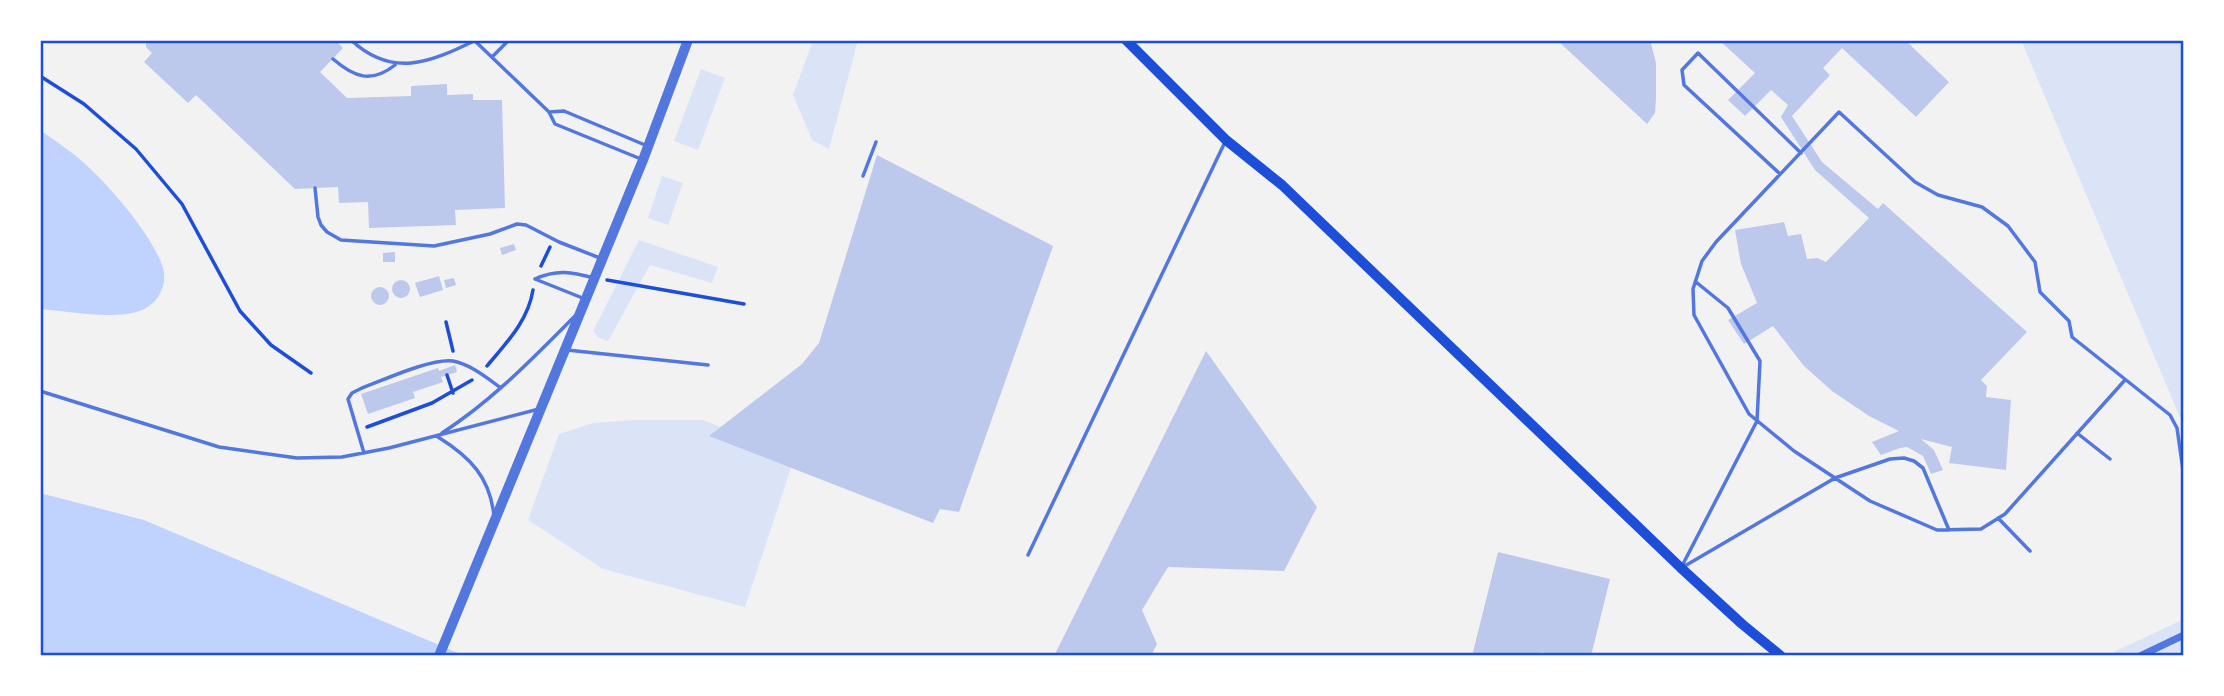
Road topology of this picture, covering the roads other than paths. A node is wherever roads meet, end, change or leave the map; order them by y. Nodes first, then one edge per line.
1 (351, 40) edge
2 (474, 40) edge
3 (509, 40) edge
4 (688, 40) edge
5 (1126, 40) edge
6 (492, 57) junction
7 (332, 59) dead end
8 (397, 63) junction
9 (549, 113) junction
10 (1226, 140) junction
11 (876, 142) dead end
12 (648, 146) junction
13 (1801, 153) junction
14 (643, 160) junction
15 (1780, 174) junction
16 (863, 176) dead end
17 (315, 188) dead end
18 (603, 258) junction
19 (594, 278) junction
20 (1696, 282) junction
21 (583, 305) junction
22 (565, 350) junction
23 (708, 365) dead end
24 (2125, 380) junction
25 (501, 388) junction
26 (40, 391) edge
27 (541, 409) junction
28 (1758, 421) junction
29 (2077, 433) junction
30 (437, 436) junction
31 (364, 453) junction
32 (2109, 459) dead end
33 (2184, 477) edge
34 (1835, 478) junction
35 (1998, 518) junction
36 (495, 521) junction
37 (1948, 530) junction
38 (2031, 551) dead end
39 (1028, 555) dead end
40 (1681, 568) junction
41 (2184, 635) edge
42 (439, 656) edge
43 (1782, 656) edge
44 (2140, 656) edge

1 - 8 lane
2 - 6 lane
2 - 8 lane
3 - 6 lane
4 - 12 street
5 - 10 main road
6 - 9 lane
7 - 8 lane
9 - 12 lane
9 - 14 lane
10 - 39 lane
10 - 40 main road
11 - 16 lane
12 - 14 street
13 - 15 lane
13 - 15 lane
13 - 24 lane
14 - 18 street
15 - 20 lane
17 - 18 lane
18 - 19 street
19 - 21 street
19 - 21 lane
20 - 28 lane
20 - 28 lane
21 - 22 street
21 - 25 lane
22 - 23 lane
22 - 27 street
24 - 29 lane
24 - 33 lane
25 - 30 lane
25 - 31 lane
26 - 31 lane
27 - 30 lane
27 - 36 street
28 - 34 lane
28 - 40 lane
29 - 32 lane
29 - 35 lane
30 - 31 lane
30 - 36 lane
34 - 37 lane
34 - 37 lane
34 - 40 lane
35 - 37 lane
35 - 38 lane
36 - 42 street
40 - 43 main road
41 - 44 street

